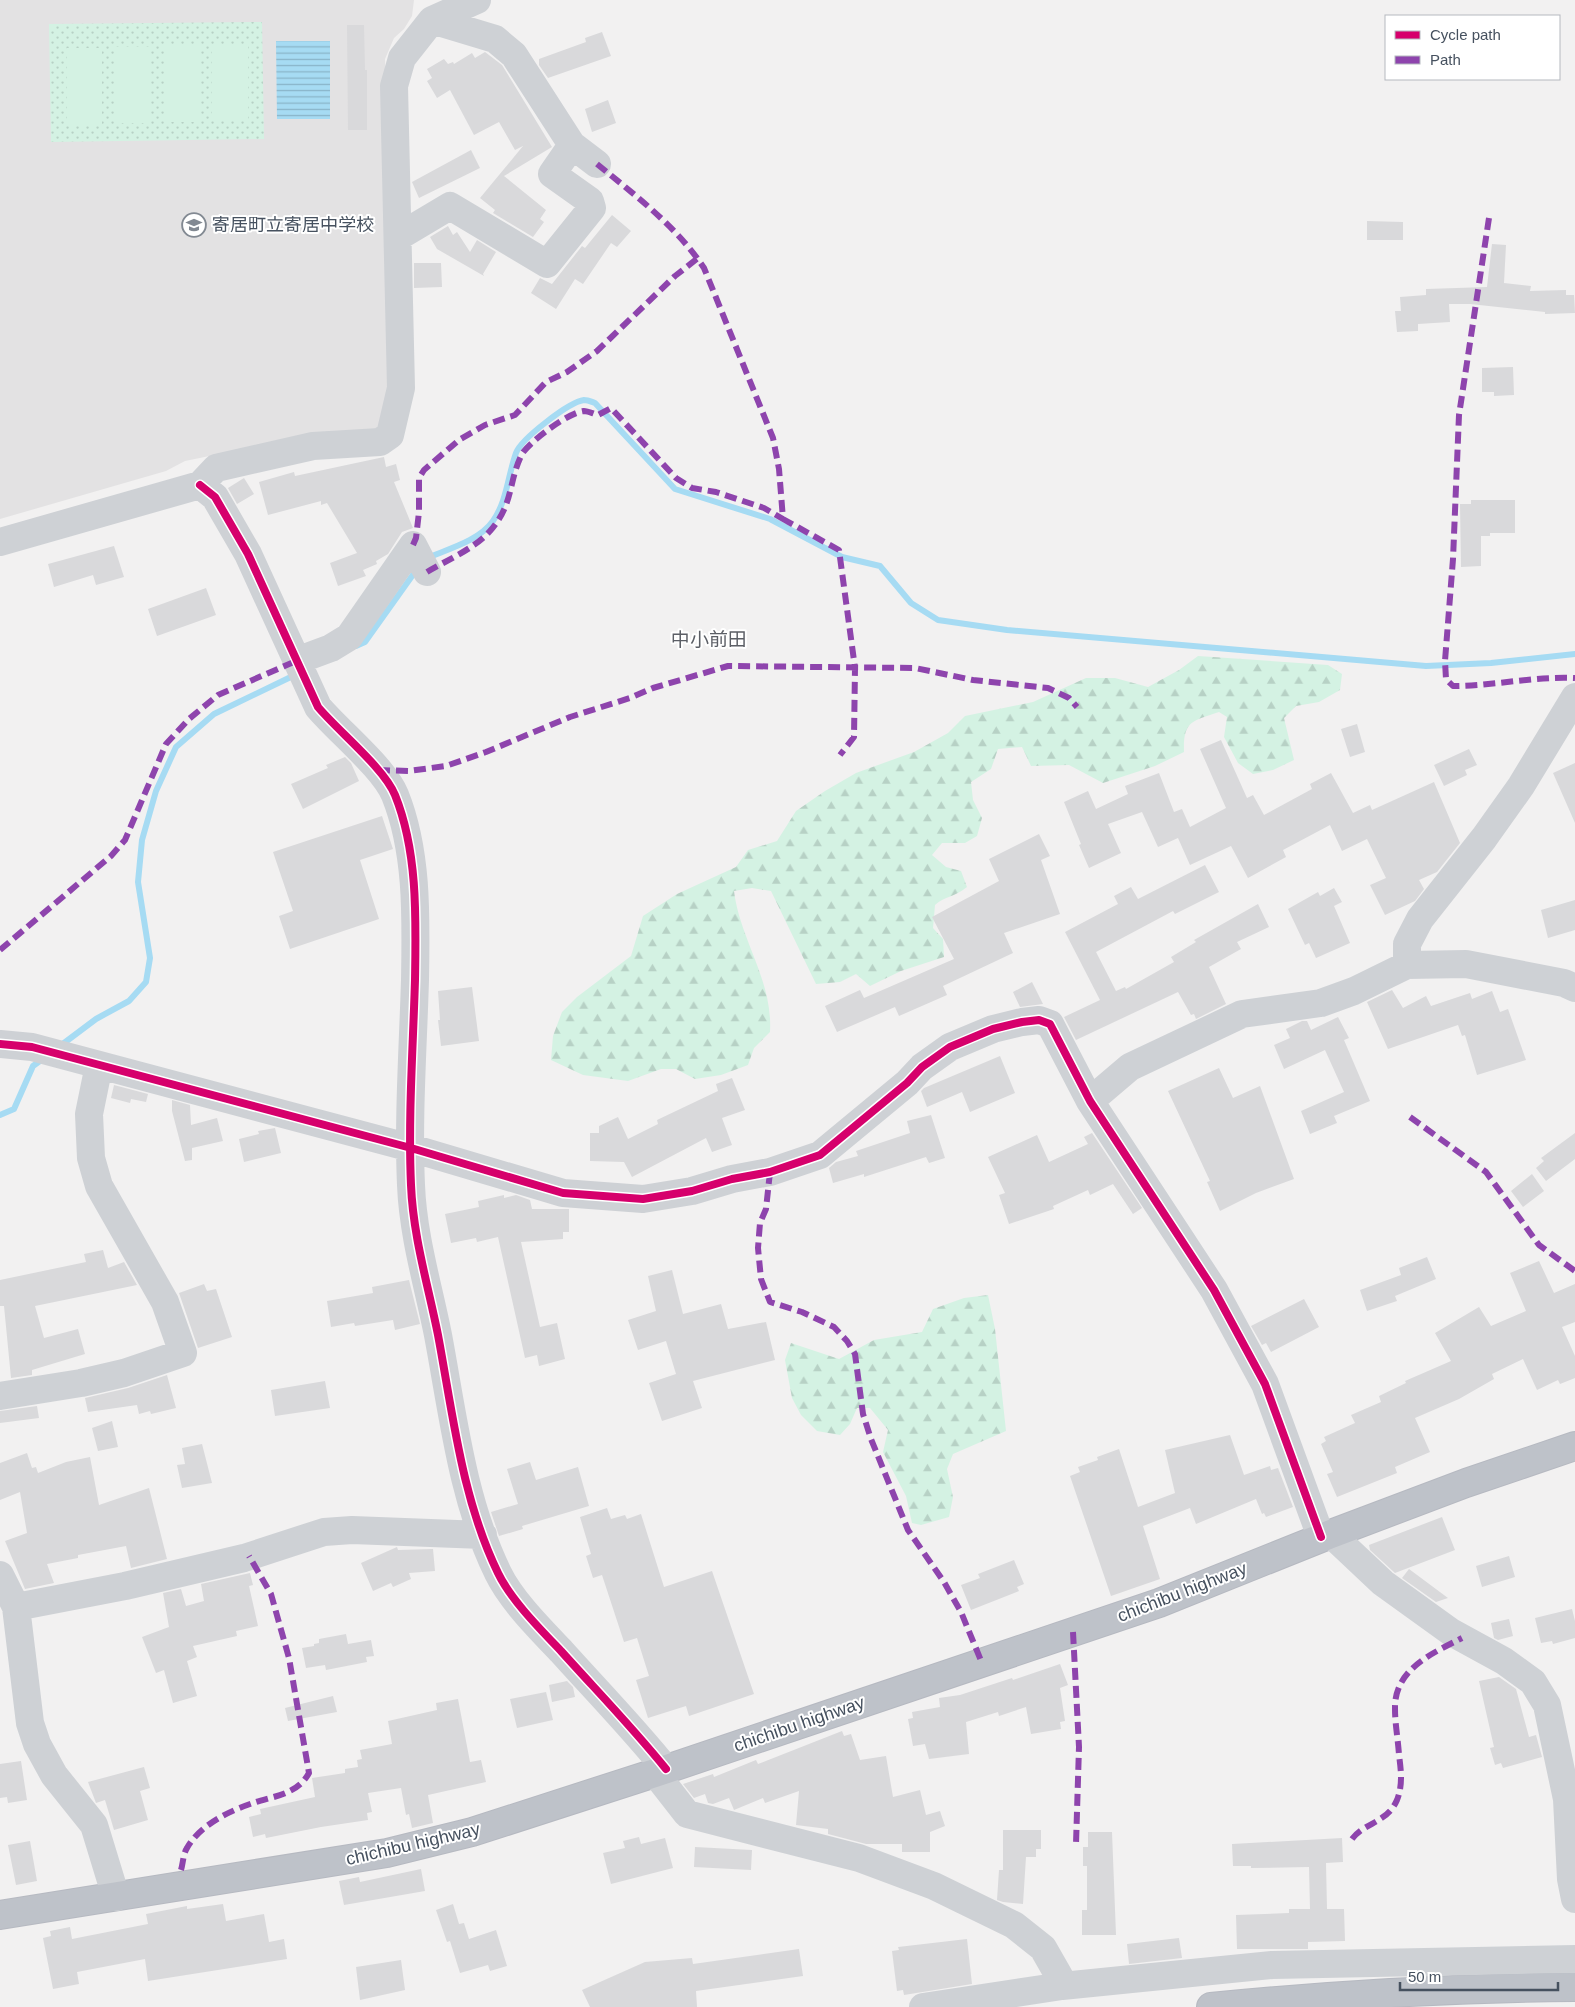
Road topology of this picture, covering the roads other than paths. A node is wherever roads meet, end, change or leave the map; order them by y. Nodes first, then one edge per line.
1 (476, 0) edge
2 (432, 10) edge
3 (572, 145) junction
4 (597, 164) dead end
5 (398, 237) junction
6 (200, 485) junction
7 (0, 542) edge
8 (426, 572) dead end
9 (296, 661) junction
10 (1575, 697) edge
11 (1407, 965) junction
12 (1575, 988) edge
13 (0, 1044) edge
14 (99, 1065) junction
15 (1090, 1101) junction
16 (411, 1148) junction
17 (0, 1396) edge
18 (1575, 1446) edge
19 (483, 1535) junction
20 (1326, 1536) junction
21 (0, 1575) edge
22 (16, 1607) junction
23 (661, 1771) junction
24 (116, 1897) junction
25 (1575, 1899) edge
26 (0, 1915) edge
27 (1575, 1959) edge
28 (1062, 1986) junction
29 (1575, 1987) edge
30 (923, 2007) edge
31 (1211, 2007) edge

1 - 2 street
2 - 3 street
2 - 5 street
3 - 4 street
3 - 5 street
5 - 6 street
6 - 7 street
6 - 9 street
8 - 9 street
9 - 16 street
10 - 11 street
11 - 12 street
11 - 15 street
13 - 14 street
14 - 16 street
14 - 17 street
15 - 16 street
15 - 20 street
16 - 19 street
18 - 20 highway, chichibu highway
19 - 22 street
19 - 23 street
20 - 23 highway, chichibu highway
20 - 25 street
21 - 22 street
22 - 24 street
23 - 24 highway, chichibu highway
23 - 28 street
24 - 26 highway, chichibu highway
27 - 28 street
28 - 30 street
29 - 31 highway

